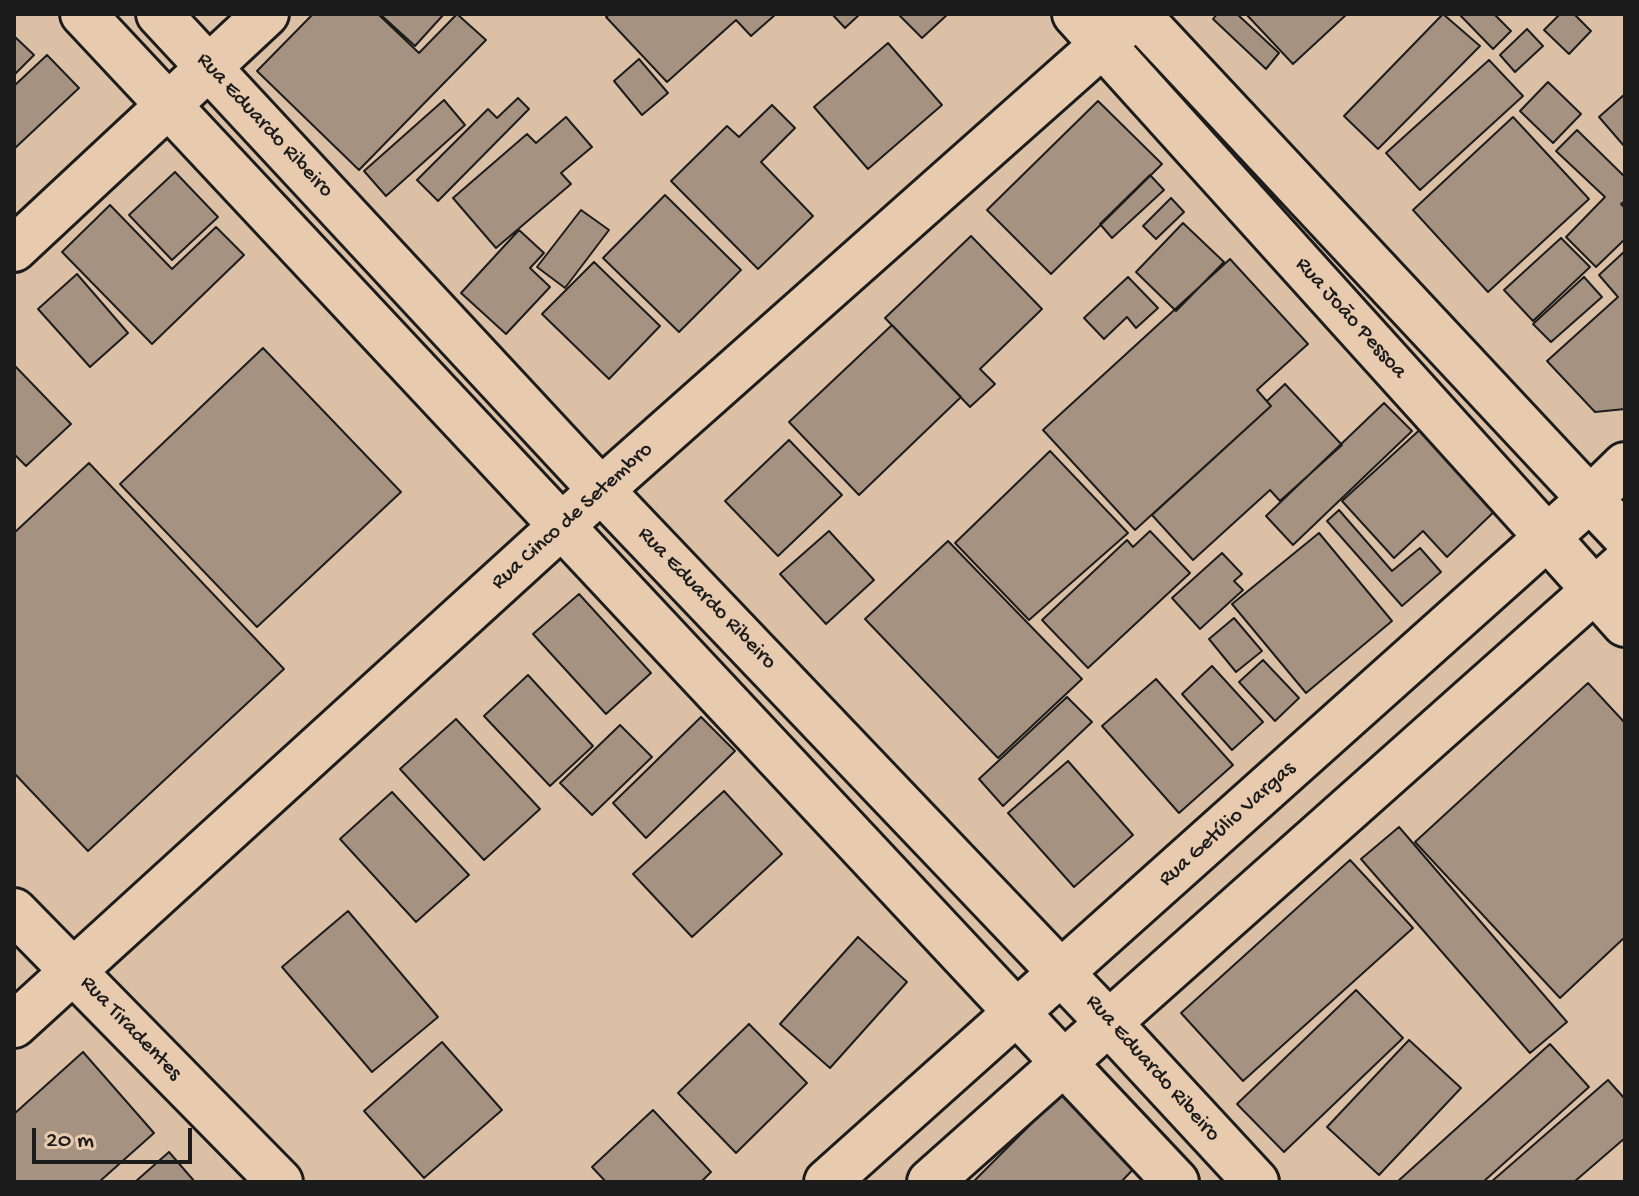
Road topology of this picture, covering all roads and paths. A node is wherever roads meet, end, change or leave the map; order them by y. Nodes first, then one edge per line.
1 (83, 14) edge
2 (159, 14) edge
3 (266, 14) edge
4 (1137, 14) edge
5 (1088, 29) edge
6 (209, 67) junction
7 (168, 103) junction
8 (14, 249) edge
9 (1625, 465) edge
10 (601, 490) junction
11 (1590, 499) junction
12 (562, 526) junction
13 (1625, 536) edge
14 (1548, 538) junction
15 (1609, 576) edge
16 (1625, 624) edge
17 (14, 911) edge
18 (73, 971) junction
19 (1064, 973) junction
20 (1018, 1013) junction
21 (1108, 1022) junction
22 (14, 1025) edge
23 (1063, 1062) junction
24 (280, 1182) edge
25 (827, 1182) edge
26 (930, 1182) edge
27 (1176, 1182) edge
28 (1256, 1182) edge

1 - 7 street
2 - 6 street, Rua Eduardo Ribeiro
3 - 6 street
4 - 5 street, Rua Cinco de Setembro
4 - 11 street
5 - 10 street, Rua Cinco de Setembro
5 - 14 street, Rua João Pessoa
6 - 7 street
6 - 10 street, Rua Eduardo Ribeiro
7 - 8 street
7 - 12 street
9 - 11 street, Rua Getúlio Vargas
10 - 12 street, Rua Cinco de Setembro
10 - 19 street, Rua Eduardo Ribeiro
11 - 13 street
11 - 14 street, Rua Getúlio Vargas
12 - 18 street, Rua Cinco de Setembro
12 - 20 street
14 - 15 street, Rua João Pessoa
14 - 19 street, Rua Getúlio Vargas
15 - 16 street, Rua João Pessoa
15 - 21 street
17 - 18 street, Rua Tiradentes
18 - 22 street, Rua Cinco de Setembro
18 - 24 street, Rua Tiradentes
19 - 20 street, Rua Getúlio Vargas
19 - 21 street, Rua Eduardo Ribeiro
20 - 23 street
20 - 25 street, Rua Getúlio Vargas
21 - 23 street
21 - 28 street, Rua Eduardo Ribeiro
23 - 26 street
23 - 27 street

